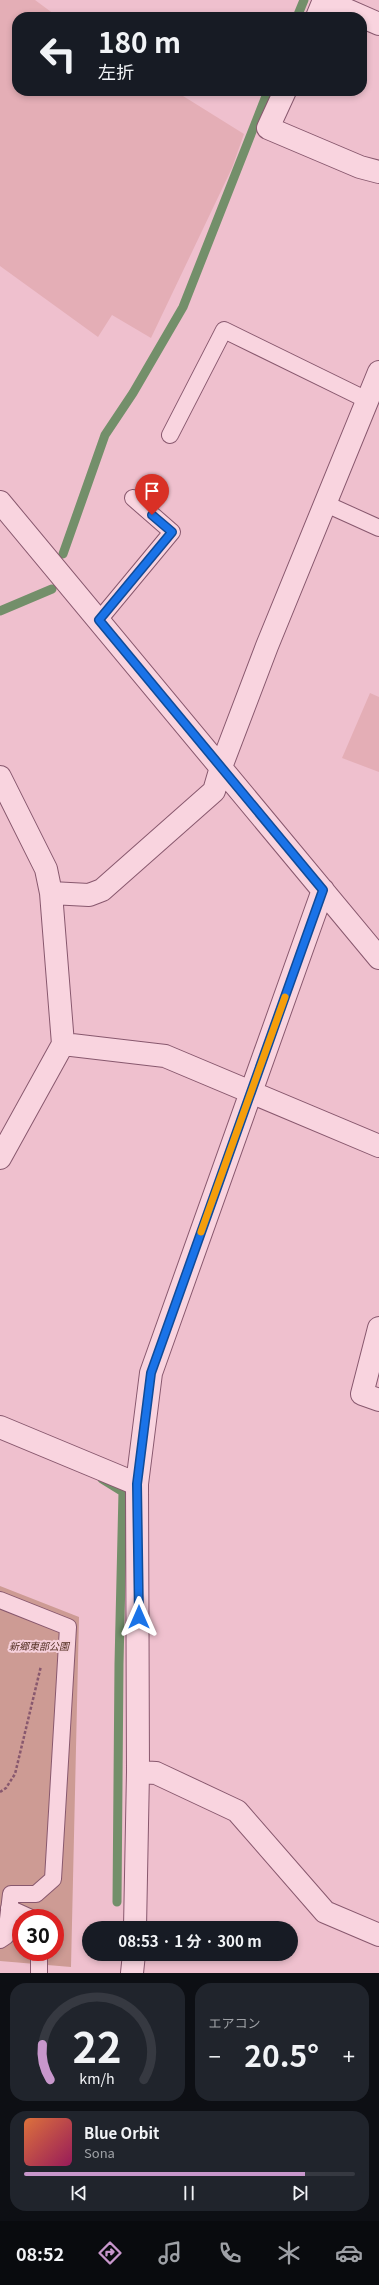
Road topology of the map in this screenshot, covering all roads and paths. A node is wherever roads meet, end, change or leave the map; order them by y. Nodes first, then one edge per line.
1 (319, 12) edge
2 (352, 12) edge
3 (367, 19) edge
4 (379, 24) edge
5 (283, 96) edge
6 (379, 172) edge
7 (379, 372) edge
8 (367, 400) junction
9 (170, 436) dead end
10 (132, 498) dead end
11 (0, 502) edge
12 (326, 504) junction
13 (379, 528) edge
14 (99, 620) junction
15 (221, 767) junction
16 (0, 777) edge
17 (323, 890) junction
18 (51, 893) junction
19 (379, 958) edge
20 (63, 1044) junction
21 (251, 1091) junction
22 (379, 1146) edge
23 (0, 1158) edge
24 (379, 1328) edge
25 (379, 1400) edge
26 (0, 1427) edge
27 (137, 1484) junction
28 (0, 1600) edge
29 (43, 1658) dead end
30 (138, 1772) junction
31 (0, 1792) edge
32 (10, 1908) joint
33 (134, 1921) edge
34 (379, 1935) edge
35 (0, 1940) edge
36 (39, 1961) edge
37 (133, 1961) edge
38 (39, 1973) edge
39 (132, 1973) edge

1 - 2 street
3 - 4 street
5 - 6 street
7 - 8 street
8 - 9 lane
8 - 12 street
10 - 14 lane
11 - 14 street
12 - 13 lane
12 - 15 street
14 - 15 street
15 - 17 street
15 - 18 street
16 - 18 street
17 - 19 street
17 - 21 street
18 - 20 street
20 - 21 street
20 - 23 street
21 - 22 street
21 - 27 street
24 - 25 street
26 - 27 street
27 - 30 street
28 - 32 lane
29 - 31 path
30 - 33 street
30 - 34 street
32 - 35 lane
36 - 38 lane
37 - 39 street

